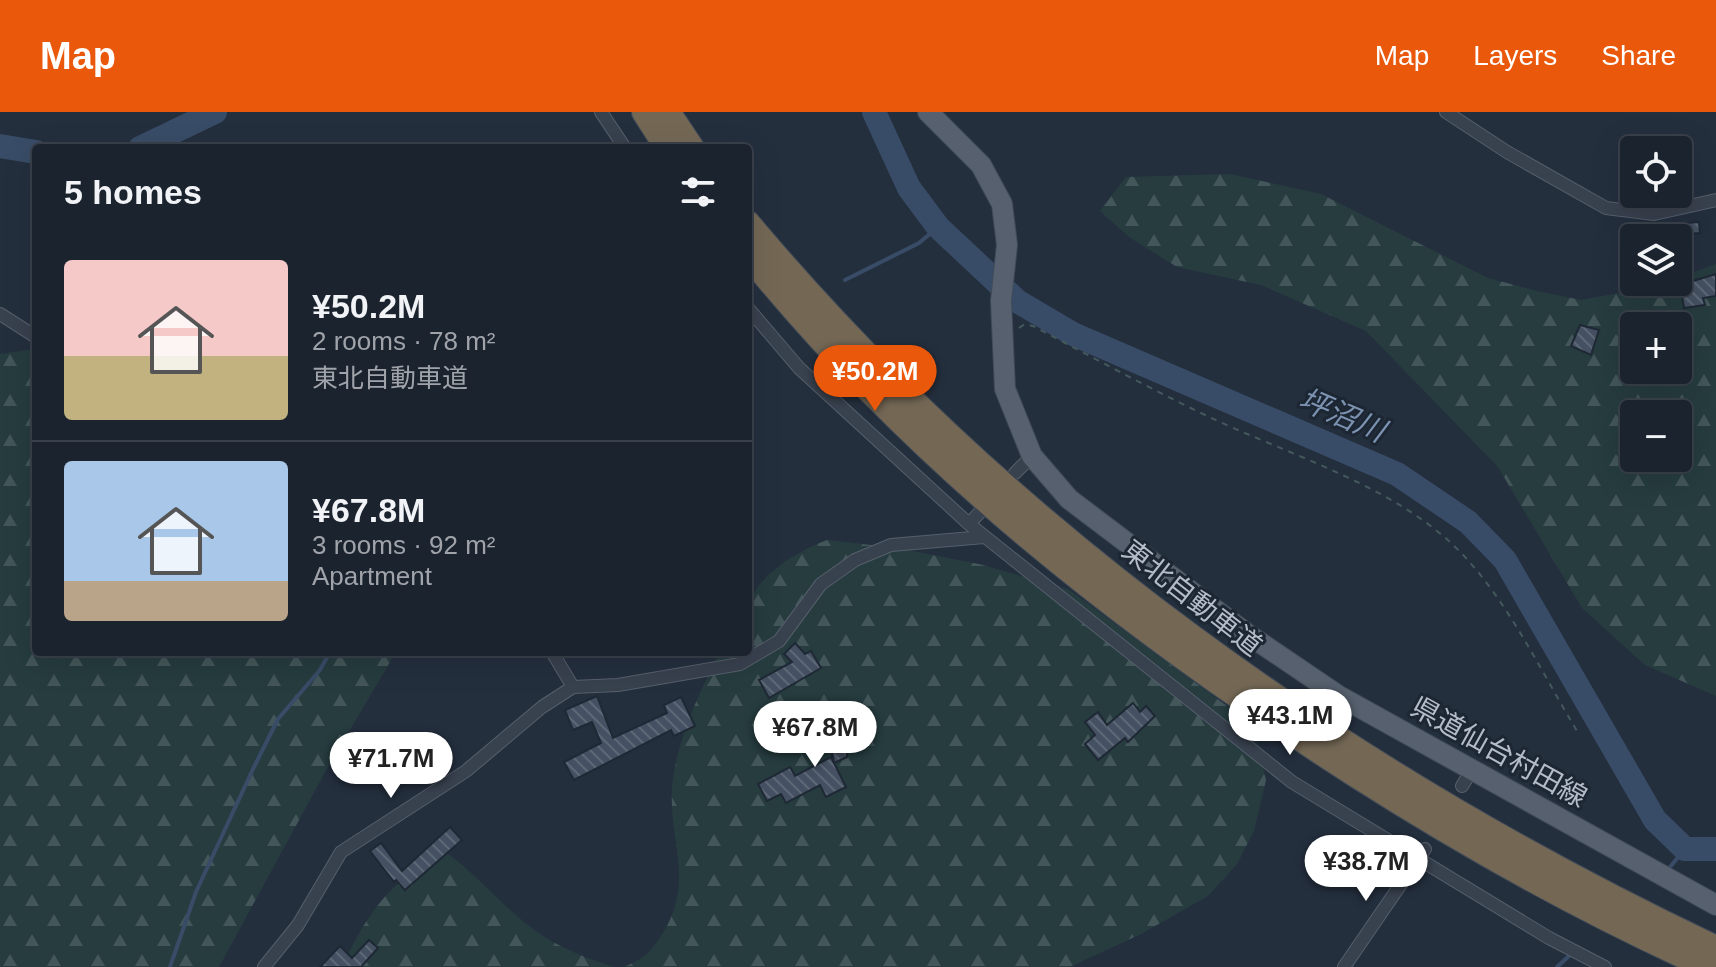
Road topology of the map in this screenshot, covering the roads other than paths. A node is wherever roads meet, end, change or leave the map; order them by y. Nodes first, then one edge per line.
1 (601, 112) edge
2 (644, 112) edge
3 (668, 112) edge
4 (928, 112) edge
5 (1446, 112) edge
6 (622, 144) edge
7 (664, 144) edge
8 (689, 144) edge
9 (1716, 200) edge
10 (752, 228) edge
11 (752, 260) edge
12 (752, 313) edge
13 (0, 314) edge
14 (32, 334) edge
15 (1032, 456) junction
16 (1015, 473) dead end
17 (980, 512) dead end
18 (969, 524) junction
19 (984, 537) junction
20 (554, 656) edge
21 (573, 687) junction
22 (1421, 855) junction
23 (1716, 905) edge
24 (1716, 948) edge
25 (264, 967) edge
26 (1344, 967) edge
27 (1605, 967) edge
28 (1707, 967) edge

1 - 6 street
2 - 7 highway
3 - 8 highway
4 - 15 main road, 県道仙台村田線
5 - 9 street
10 - 24 highway, 東北自動車道
11 - 28 highway, 東北自動車道
12 - 18 street
13 - 14 street
15 - 16 street
15 - 23 main road, 県道仙台村田線
17 - 18 street
18 - 19 street
19 - 21 street
19 - 22 street
20 - 21 street
21 - 25 street
22 - 26 street
22 - 27 street

